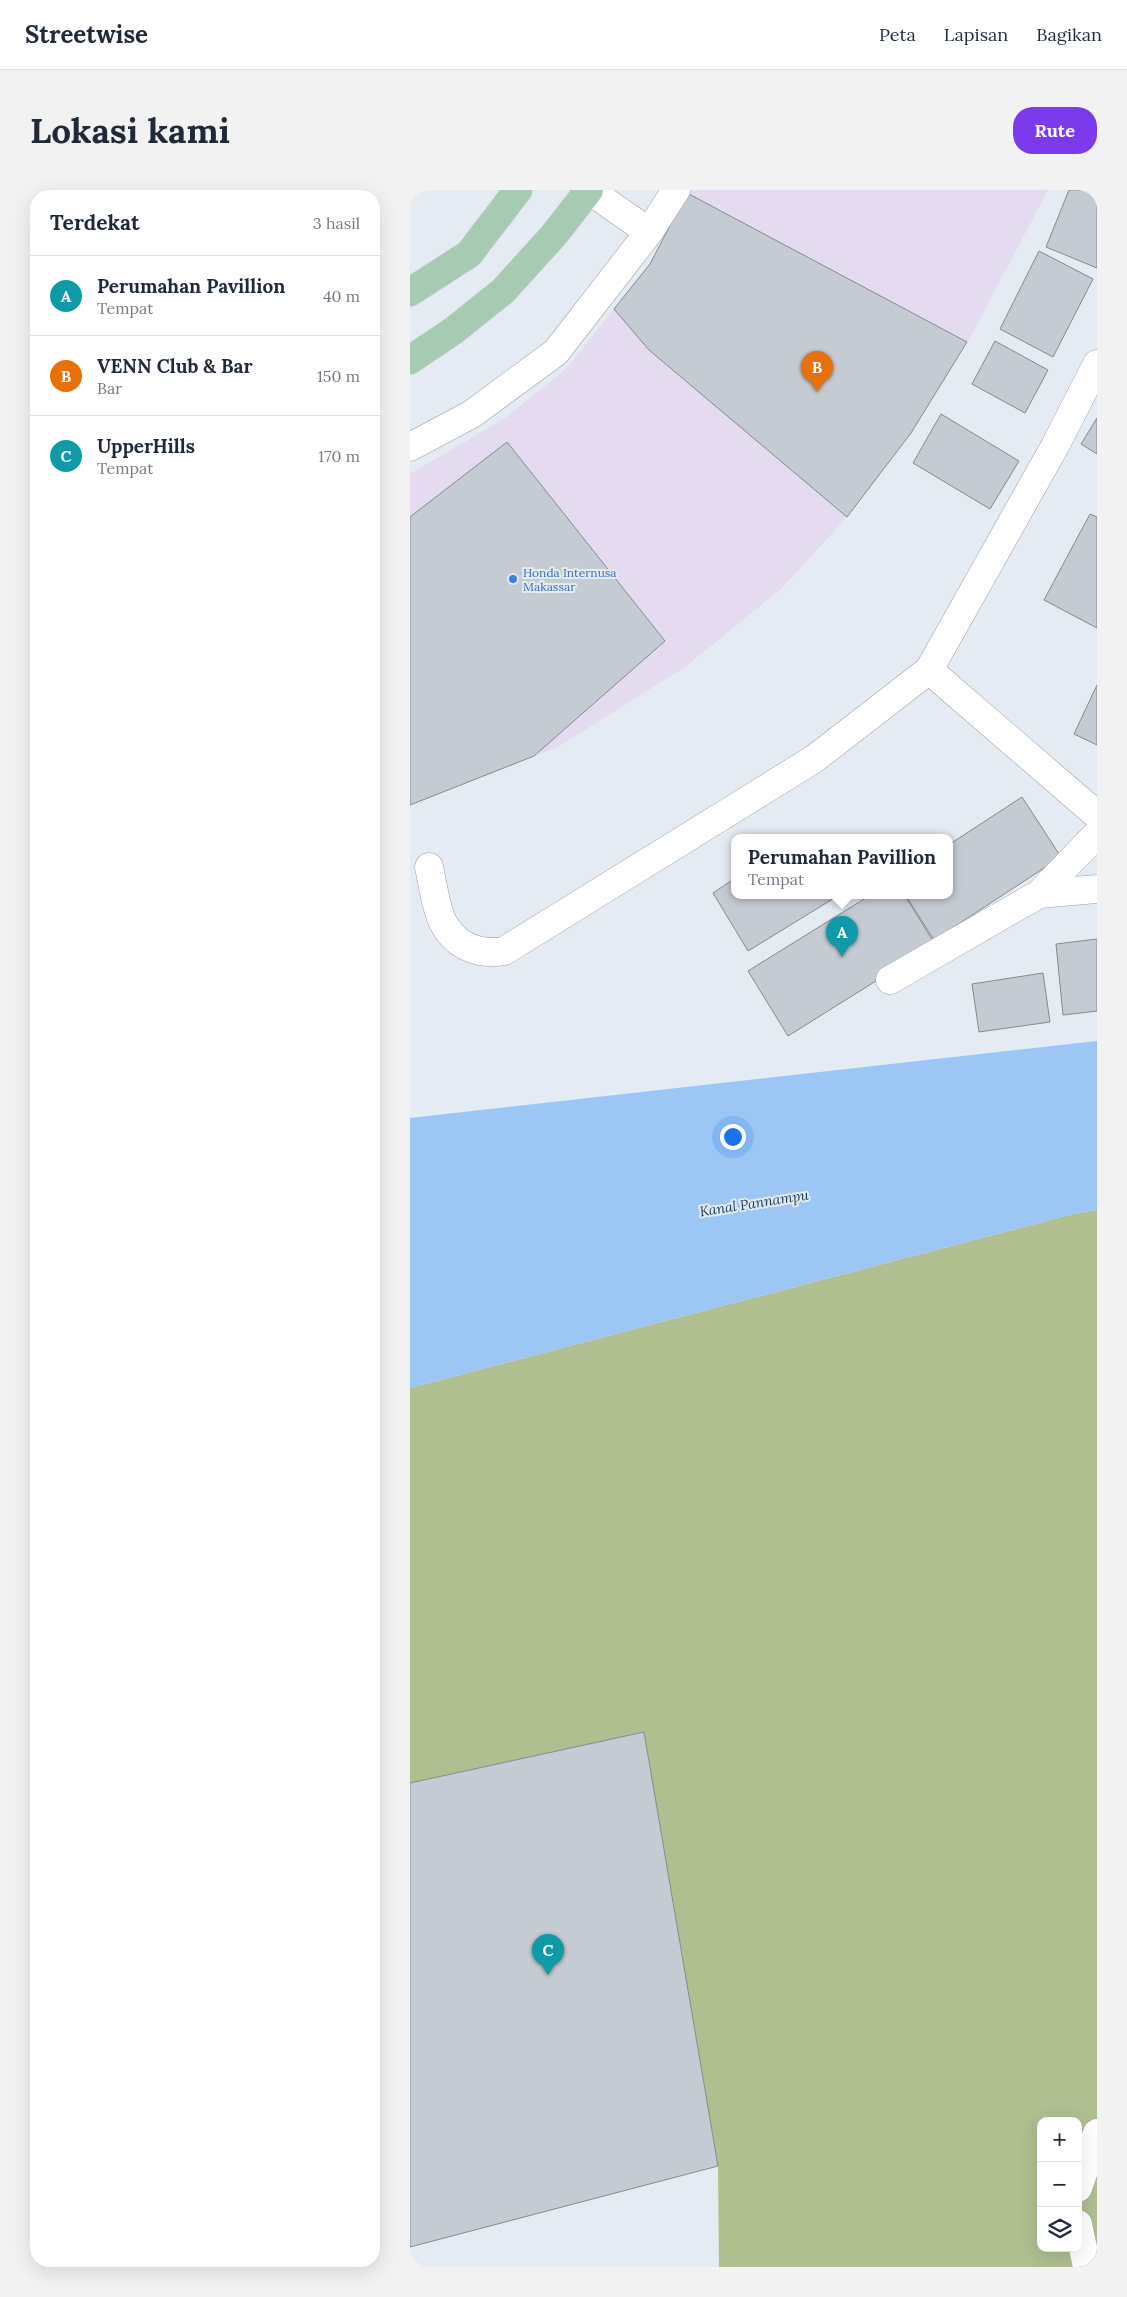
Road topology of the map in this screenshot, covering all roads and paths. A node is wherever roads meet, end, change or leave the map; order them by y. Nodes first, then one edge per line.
1 (518, 190) edge
2 (589, 190) edge
3 (676, 190) edge
4 (649, 232) junction
5 (410, 292) edge
6 (410, 360) edge
7 (1097, 364) edge
8 (410, 447) edge
9 (929, 670) junction
10 (1097, 816) edge
11 (1097, 834) edge
12 (429, 867) dead end
13 (1097, 889) edge
14 (1039, 894) junction
15 (890, 980) dead end
16 (1097, 2133) edge
17 (1082, 2176) edge
18 (1082, 2241) edge
19 (1088, 2267) edge

1 - 5 main road
2 - 4 street
2 - 6 main road
3 - 4 street
4 - 8 street
7 - 9 street
9 - 10 street
9 - 12 street
11 - 14 street
13 - 14 street
14 - 15 street
16 - 17 street
18 - 19 street

